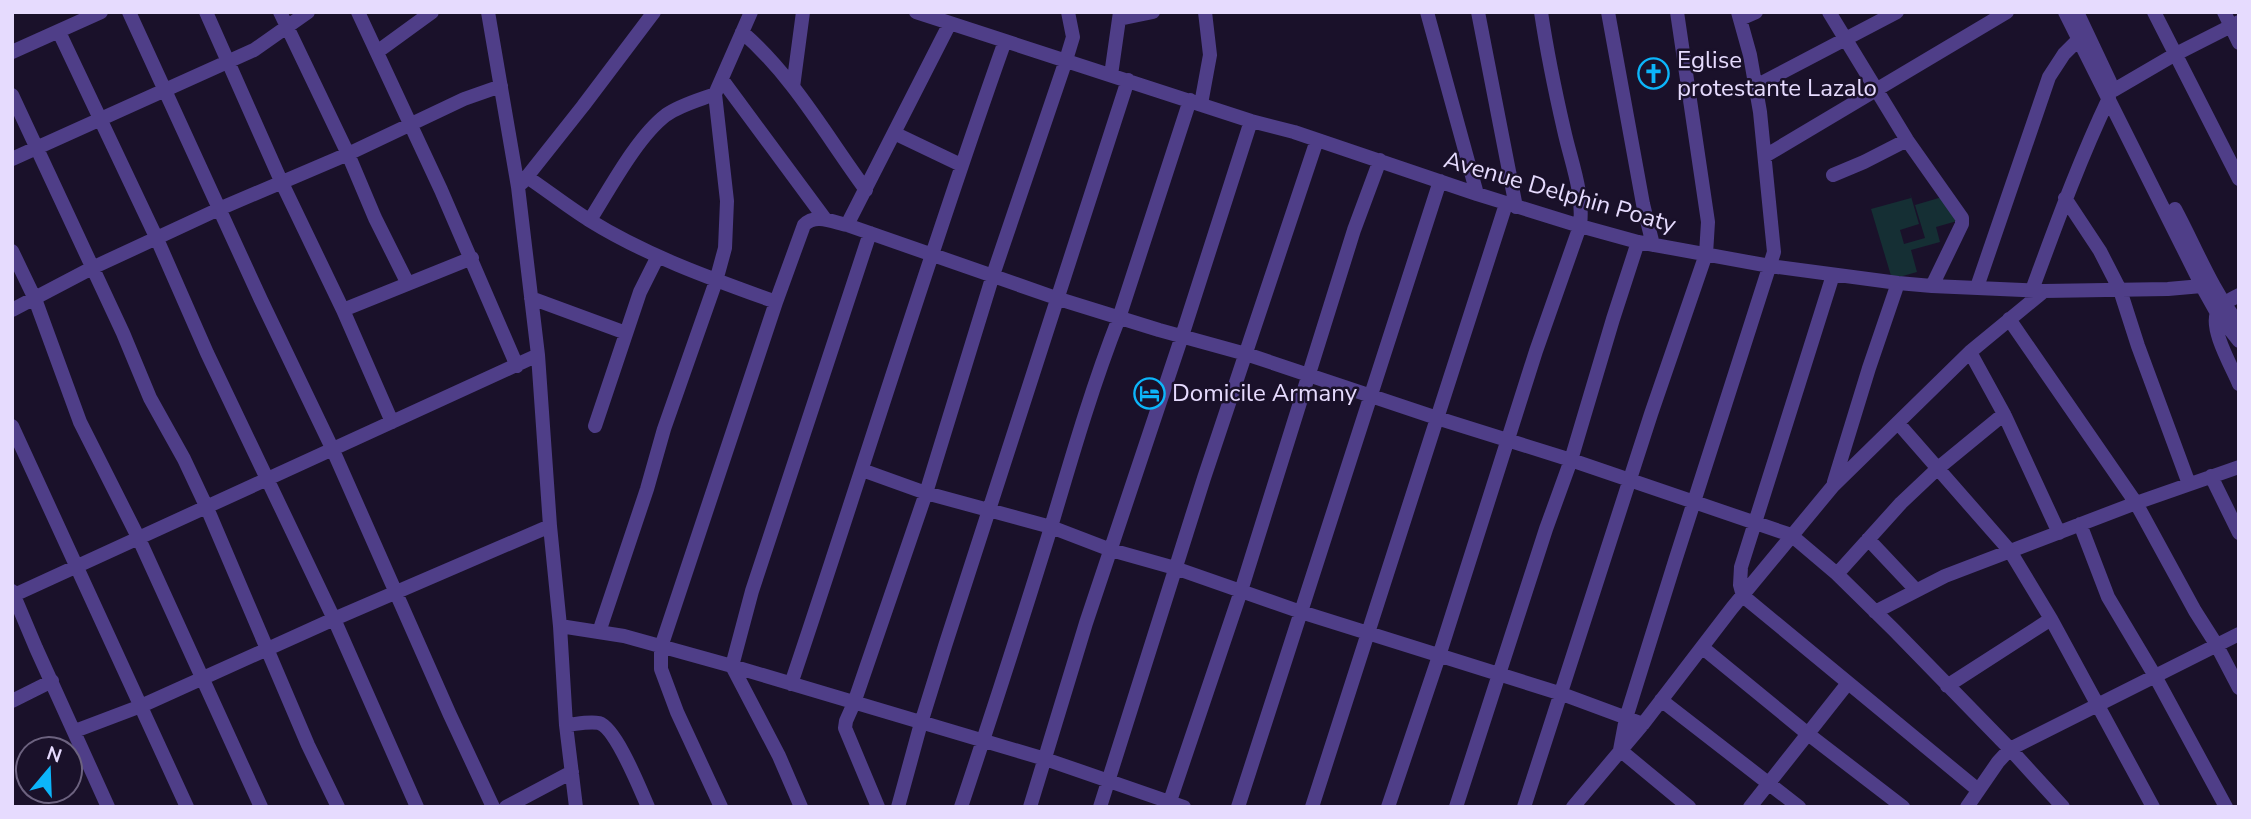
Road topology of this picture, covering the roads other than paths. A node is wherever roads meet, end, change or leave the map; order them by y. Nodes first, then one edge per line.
1 (101, 12) edge
2 (206, 12) edge
3 (280, 12) edge
4 (308, 12) edge
5 (358, 12) edge
6 (432, 12) edge
7 (488, 12) edge
8 (654, 12) edge
9 (751, 12) edge
10 (803, 12) edge
11 (916, 12) edge
12 (1068, 12) edge
13 (1153, 12) edge
14 (1205, 12) edge
15 (1427, 12) edge
16 (1478, 12) edge
17 (1541, 12) edge
18 (1608, 12) edge
19 (1677, 12) edge
20 (1756, 12) edge
21 (1829, 12) edge
22 (1898, 12) edge
23 (2007, 12) edge
24 (2065, 12) edge
25 (2077, 12) edge
26 (2154, 12) edge
27 (2224, 12) edge
28 (131, 13) edge
29 (1119, 15) edge
30 (1739, 15) edge
31 (1990, 17) edge
32 (950, 23) junction
33 (2234, 24) edge
34 (287, 29) junction
35 (60, 32) junction
36 (742, 32) junction
37 (1846, 38) junction
38 (2078, 40) junction
39 (1005, 41) junction
40 (2239, 43) edge
41 (12, 52) edge
42 (377, 52) junction
43 (2174, 55) junction
44 (1066, 60) junction
45 (228, 62) junction
46 (1111, 75) junction
47 (1128, 80) junction
48 (723, 81) junction
49 (501, 86) junction
50 (1756, 86) junction
51 (793, 87) junction
52 (1876, 90) junction
53 (165, 92) junction
54 (715, 94) junction
55 (2111, 94) junction
56 (12, 95) edge
57 (1195, 102) junction
58 (100, 120) junction
59 (1251, 121) junction
60 (411, 124) junction
61 (894, 134) junction
62 (1317, 140) junction
63 (1907, 140) junction
64 (38, 147) junction
65 (348, 154) junction
66 (1765, 156) junction
67 (12, 159) edge
68 (1380, 160) junction
69 (961, 165) junction
70 (1833, 175) dead end
71 (2239, 179) edge
72 (281, 181) junction
73 (1440, 181) junction
74 (523, 182) junction
75 (866, 190) junction
76 (1477, 194) junction
77 (2065, 198) junction
78 (1511, 205) junction
79 (219, 209) junction
80 (825, 219) junction
81 (590, 220) junction
82 (847, 225) junction
83 (1580, 226) junction
84 (870, 233) junction
85 (157, 239) junction
86 (1646, 244) junction
87 (12, 251) edge
88 (932, 254) junction
89 (1706, 254) junction
90 (657, 256) junction
91 (472, 258) junction
92 (1770, 266) junction
93 (92, 268) junction
94 (993, 275) junction
95 (1833, 275) junction
96 (716, 281) junction
97 (407, 282) junction
98 (1898, 284) junction
99 (1931, 286) junction
100 (2208, 286) junction
101 (1977, 287) junction
102 (2038, 290) junction
103 (2120, 290) junction
104 (2239, 295) edge
105 (531, 298) junction
106 (35, 299) junction
107 (1059, 299) junction
108 (776, 302) junction
109 (2220, 308) junction
110 (12, 310) edge
111 (343, 310) junction
112 (1119, 318) junction
113 (2009, 319) junction
114 (2239, 324) edge
115 (626, 333) junction
116 (1182, 336) junction
117 (2239, 341) edge
118 (1970, 352) junction
119 (1246, 354) junction
120 (538, 355) junction
121 (517, 366) junction
122 (1310, 375) junction
123 (2239, 384) edge
124 (1370, 396) junction
125 (2004, 414) junction
126 (1437, 418) junction
127 (392, 422) junction
128 (1898, 423) junction
129 (12, 426) edge
130 (595, 426) dead end
131 (1508, 439) junction
132 (332, 448) junction
133 (1571, 460) junction
134 (2239, 467) edge
135 (1937, 469) junction
136 (862, 470) junction
137 (2211, 476) junction
138 (268, 480) junction
139 (1630, 481) junction
140 (2189, 484) junction
141 (1833, 486) junction
142 (926, 493) junction
143 (1694, 503) junction
144 (2136, 503) junction
145 (207, 508) junction
146 (989, 510) junction
147 (1755, 523) junction
148 (2080, 524) junction
149 (550, 526) junction
150 (1051, 527) junction
151 (2059, 533) junction
152 (2239, 533) edge
153 (1791, 536) junction
154 (139, 539) junction
155 (1868, 539) junction
156 (1111, 550) junction
157 (2010, 551) junction
158 (76, 566) junction
159 (1175, 568) junction
160 (1837, 574) junction
161 (1916, 590) junction
162 (395, 592) junction
163 (1241, 592) junction
164 (13, 594) edge
165 (1744, 596) junction
166 (1301, 612) junction
167 (1875, 612) junction
168 (334, 619) junction
169 (2051, 619) junction
170 (560, 626) junction
171 (599, 632) junction
172 (1369, 633) junction
173 (2239, 634) edge
174 (2216, 644) junction
175 (661, 647) junction
176 (1703, 648) junction
177 (266, 649) junction
178 (1439, 656) junction
179 (732, 666) junction
180 (1499, 674) junction
181 (2155, 676) junction
182 (201, 677) junction
183 (52, 681) junction
184 (1848, 683) junction
185 (791, 684) junction
186 (1947, 686) junction
187 (2239, 688) edge
188 (1562, 694) junction
189 (1661, 700) junction
190 (12, 701) edge
191 (854, 703) junction
192 (2099, 705) junction
193 (141, 706) junction
194 (1626, 718) junction
195 (920, 723) junction
196 (1643, 724) junction
197 (566, 725) junction
198 (75, 731) junction
199 (1808, 734) junction
200 (983, 741) junction
201 (2010, 749) junction
202 (1619, 750) junction
203 (1045, 759) junction
204 (572, 772) junction
205 (1109, 780) junction
206 (1768, 784) junction
207 (1978, 790) junction
208 (1174, 805) edge
209 (1578, 805) edge
210 (108, 807) edge
211 (187, 807) edge
212 (261, 807) edge
213 (338, 807) edge
214 (417, 807) edge
215 (493, 807) edge
216 (506, 807) edge
217 (576, 807) edge
218 (648, 807) edge
219 (721, 807) edge
220 (802, 807) edge
221 (878, 807) edge
222 (898, 807) edge
223 (961, 807) edge
224 (1030, 807) edge
225 (1100, 807) edge
226 (1238, 807) edge
227 (1312, 807) edge
228 (1388, 807) edge
229 (1456, 807) edge
230 (1524, 807) edge
231 (1689, 807) edge
232 (1750, 807) edge
233 (1799, 807) edge
234 (1903, 807) edge
235 (1967, 807) edge
236 (2063, 807) edge
237 (2153, 807) edge
238 (2226, 807) edge

1 - 35 street
2 - 45 street
3 - 34 street
4 - 34 street
5 - 42 street
6 - 42 street
7 - 49 street
8 - 74 street
9 - 36 street
10 - 51 street
11 - 32 street, Avenue Delphin Poaty
12 - 44 street
13 - 29 street
14 - 57 street
15 - 76 street
16 - 78 street
17 - 83 street
18 - 86 street
19 - 89 street
20 - 30 street
21 - 37 street
22 - 37 street
23 - 31 street
24 - 38 street
25 - 55 street
26 - 43 street
27 - 33 street
28 - 53 street
29 - 46 street
30 - 50 street
31 - 52 street
32 - 39 street, Avenue Delphin Poaty
32 - 61 street
33 - 40 street
33 - 43 street
34 - 45 street
34 - 65 street
35 - 41 street
35 - 58 street
36 - 48 street
36 - 51 street
37 - 50 street
37 - 52 street
38 - 55 street
38 - 101 street
39 - 44 street, Avenue Delphin Poaty
39 - 69 street
42 - 60 street
43 - 55 street
43 - 71 street
44 - 46 street, Avenue Delphin Poaty
44 - 94 street
45 - 53 street
45 - 72 street
46 - 47 street, Avenue Delphin Poaty
47 - 57 street, Avenue Delphin Poaty
47 - 107 street
48 - 54 street
48 - 80 street
49 - 60 street
49 - 74 street
50 - 66 street
51 - 75 street
52 - 63 street
52 - 66 street
53 - 58 street
53 - 79 street
54 - 81 street
54 - 96 street
55 - 77 street
55 - 100 street
56 - 64 street
57 - 59 street, Avenue Delphin Poaty
57 - 112 street
58 - 64 street
58 - 85 street
59 - 62 street, Avenue Delphin Poaty
59 - 116 street
60 - 65 street
60 - 91 street
61 - 69 street
61 - 75 street
62 - 68 street, Avenue Delphin Poaty
62 - 119 street
63 - 70 street
63 - 99 street
64 - 67 street
64 - 93 street
65 - 72 street
65 - 97 street
66 - 92 street
68 - 73 street, Avenue Delphin Poaty
68 - 122 street
69 - 88 street
72 - 79 street
72 - 111 street
73 - 76 street, Avenue Delphin Poaty
73 - 124 street
74 - 81 street
74 - 105 street
75 - 82 street
76 - 78 street, Avenue Delphin Poaty
77 - 102 street
77 - 103 street
78 - 83 street, Avenue Delphin Poaty
78 - 126 street
79 - 85 street
79 - 132 street
80 - 82 street
80 - 108 street
81 - 90 street
82 - 84 street
83 - 86 street, Avenue Delphin Poaty
83 - 131 street
84 - 88 street
84 - 179 street
85 - 93 street
85 - 138 street
86 - 89 street, Avenue Delphin Poaty
86 - 133 street
87 - 106 street
88 - 94 street
88 - 136 street
89 - 92 street, Avenue Delphin Poaty
89 - 139 street
90 - 96 street
90 - 115 street
91 - 97 street
91 - 121 street
92 - 95 street, Avenue Delphin Poaty
92 - 143 street
93 - 106 street
93 - 145 street
94 - 107 street
94 - 142 street
95 - 98 street, Avenue Delphin Poaty
95 - 147 street
96 - 108 street
96 - 171 street
97 - 111 street
98 - 99 street, Avenue Delphin Poaty
98 - 141 street
99 - 101 street, Avenue Delphin Poaty
100 - 103 street, Avenue Delphin Poaty
100 - 109 street
101 - 102 street, Avenue Delphin Poaty
102 - 103 street, Avenue Delphin Poaty
102 - 113 street
103 - 140 street
104 - 109 street
105 - 115 street
105 - 120 street
106 - 110 street
106 - 154 street
107 - 112 street
107 - 146 street
108 - 175 street
109 - 114 street
109 - 117 street
109 - 123 street
111 - 127 street
112 - 116 street
112 - 150 street
113 - 118 street
113 - 144 street
115 - 130 street
116 - 119 street
116 - 156 street
118 - 125 street
118 - 128 street
119 - 122 street
119 - 159 street
120 - 121 street
120 - 149 street
121 - 127 street
122 - 124 street
122 - 163 street
124 - 126 street
124 - 166 street
125 - 135 street
125 - 151 street
126 - 131 street
126 - 172 street
127 - 132 street
128 - 135 street
128 - 141 street
129 - 158 street
131 - 133 street
131 - 178 street
132 - 138 street
132 - 162 street
133 - 139 street
133 - 180 street
134 - 137 street
135 - 155 street
135 - 157 street
136 - 142 street
136 - 185 street
137 - 140 street
137 - 152 street
138 - 145 street
138 - 168 street
139 - 143 street
139 - 188 street
140 - 144 street
141 - 153 street
142 - 146 street
142 - 191 street
143 - 147 street
143 - 194 street
144 - 148 street
144 - 174 street
145 - 154 street
145 - 177 street
146 - 150 street
146 - 195 street
147 - 153 street
147 - 165 street
148 - 151 street
148 - 181 street
149 - 162 street
149 - 170 street
150 - 156 street
150 - 200 street
151 - 157 street
153 - 160 street
153 - 165 street
154 - 158 street
154 - 182 street
155 - 160 street
155 - 161 street
156 - 159 street
156 - 203 street
157 - 161 street
157 - 169 street
158 - 164 street
158 - 193 street
159 - 163 street
159 - 205 street
160 - 167 street
161 - 167 street
162 - 168 street
162 - 215 street
163 - 166 street
163 - 208 street
164 - 183 street
165 - 176 street
165 - 184 street
166 - 172 street
166 - 226 street
167 - 186 street
168 - 177 street
168 - 214 street
169 - 186 street
169 - 192 street
170 - 171 street
170 - 197 street
171 - 175 street
172 - 178 street
172 - 227 street
173 - 174 street
174 - 181 street
174 - 187 street
175 - 179 street
175 - 219 street
176 - 189 street
176 - 199 street
177 - 182 street
177 - 213 street
178 - 180 street
178 - 228 street
179 - 185 street
179 - 220 street
180 - 188 street
180 - 229 street
181 - 192 street
181 - 238 street
182 - 193 street
182 - 212 street
183 - 190 street
183 - 198 street
184 - 199 street
184 - 207 street
185 - 191 street
186 - 201 street
188 - 194 street
188 - 230 street
189 - 196 street
189 - 206 street
191 - 195 street
191 - 221 street
192 - 201 street
192 - 237 street
193 - 198 street
193 - 211 street
194 - 196 street
194 - 202 street
195 - 200 street
195 - 222 street
196 - 202 street
197 - 204 street
197 - 218 street
198 - 210 street
199 - 206 street
199 - 234 street
200 - 203 street
200 - 223 street
201 - 207 street
201 - 236 street
202 - 209 street
202 - 231 street
203 - 205 street
203 - 224 street
204 - 216 street
204 - 217 street
205 - 208 street
205 - 225 street
206 - 232 street
206 - 233 street
207 - 235 street

